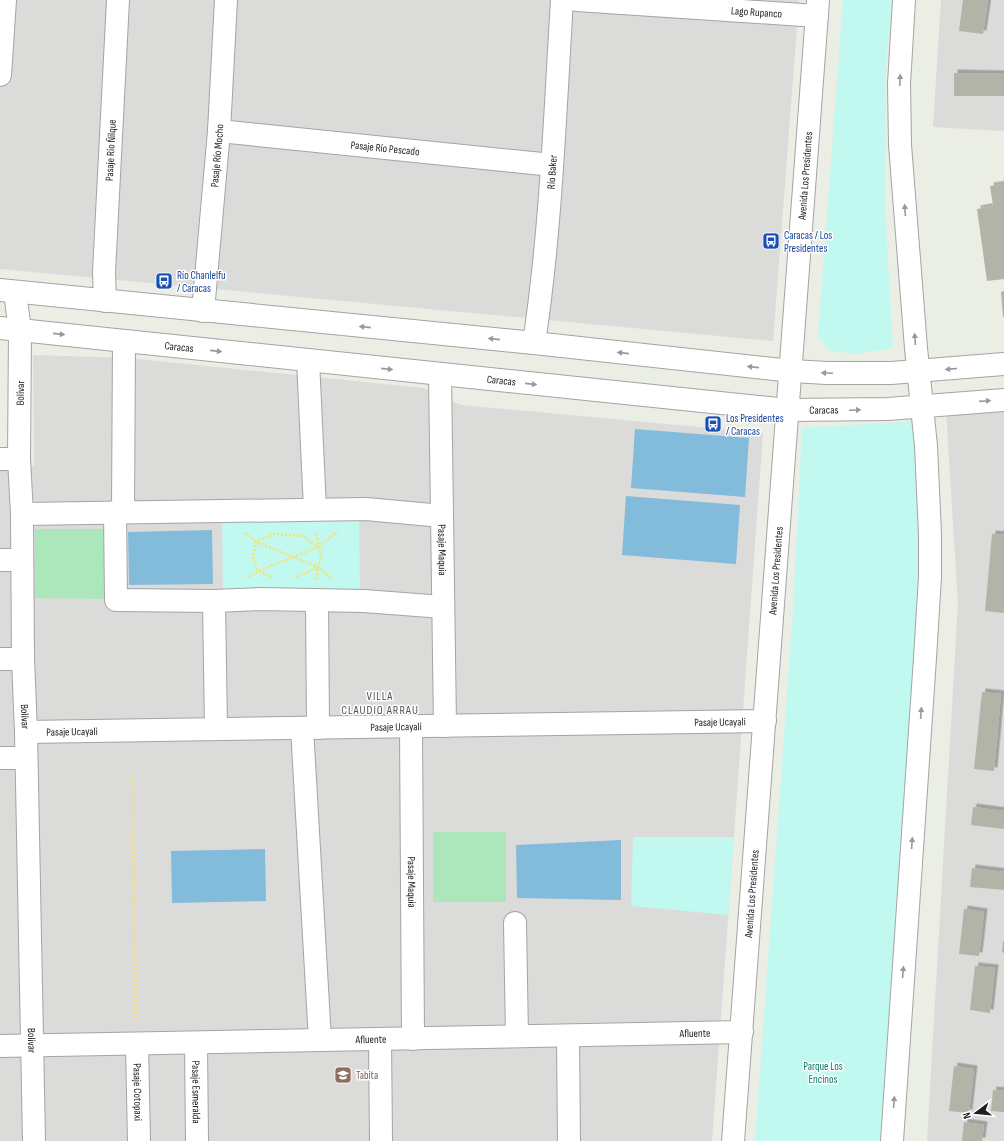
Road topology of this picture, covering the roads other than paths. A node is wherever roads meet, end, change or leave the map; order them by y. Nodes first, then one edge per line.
1 (5, 0) edge
2 (118, 0) edge
3 (226, 0) edge
4 (562, 0) edge
5 (577, 0) edge
6 (904, 0) edge
7 (818, 8) edge
8 (0, 75) edge
9 (219, 131) junction
10 (552, 165) junction
11 (8, 292) edge
12 (105, 301) junction
13 (204, 311) junction
14 (10, 329) edge
15 (124, 341) junction
16 (534, 343) junction
17 (308, 360) junction
18 (1004, 364) edge
19 (792, 371) junction
20 (919, 371) junction
21 (440, 374) junction
22 (1004, 400) edge
23 (922, 406) junction
24 (788, 410) junction
25 (10, 459) edge
26 (315, 509) junction
27 (119, 512) junction
28 (22, 514) junction
29 (442, 516) junction
30 (0, 560) edge
31 (22, 560) junction
32 (317, 600) junction
33 (214, 601) junction
34 (443, 607) junction
35 (0, 659) edge
36 (23, 659) junction
37 (765, 721) junction
38 (411, 726) junction
39 (445, 726) junction
40 (310, 728) junction
41 (216, 730) junction
42 (26, 732) junction
43 (0, 758) edge
44 (26, 758) junction
45 (515, 923) dead end
46 (742, 1032) junction
47 (517, 1036) junction
48 (568, 1036) junction
49 (413, 1038) junction
50 (380, 1039) junction
51 (320, 1040) junction
52 (196, 1043) junction
53 (137, 1044) junction
54 (0, 1046) edge
55 (32, 1046) junction
56 (34, 1141) edge
57 (139, 1141) edge
58 (197, 1141) edge
59 (381, 1141) edge
60 (569, 1141) edge
61 (733, 1141) edge
62 (892, 1141) edge

1 - 8 street
2 - 12 street, Pasaje Río Ñilque
3 - 9 street, Pasaje Río Mocho
4 - 10 street, Río Baker
5 - 7 street, Lago Rupanco
20 -> 6 street
7 - 19 street, Avenida Los Presidentes
9 - 10 street, Pasaje Río Pescado
9 - 13 street, Pasaje Río Mocho
10 - 16 street, Río Baker
11 - 12 street
11 - 14 street, Bolívar
12 - 13 street
16 -> 13 street
14 -> 15 street, Caracas
14 - 25 street, Bolívar
15 -> 17 street, Caracas
15 - 27 street
19 -> 16 street
17 -> 21 street, Caracas
17 - 26 street
18 -> 20 street
20 -> 19 street
19 - 24 street, Avenida Los Presidentes
20 - 23 street
21 -> 24 street, Caracas
21 - 29 street, Pasaje Maquia
23 -> 22 street, Caracas
24 -> 23 street, Caracas
62 -> 23 street
24 - 37 street, Avenida Los Presidentes
25 - 28 street, Bolívar
26 - 27 street
26 - 29 street
27 - 28 street
27 - 33 street
28 - 31 street, Bolívar
29 - 34 street, Pasaje Maquia
30 - 31 street
31 - 36 street, Bolívar
32 - 33 street
32 - 34 street
32 - 40 street
33 - 41 street
34 - 39 street, Pasaje Maquia
35 - 36 street
36 - 42 street, Bolívar
37 - 39 street, Pasaje Ucayali
37 - 46 street, Avenida Los Presidentes
38 - 39 street, Pasaje Ucayali
38 - 40 street, Pasaje Ucayali
38 - 49 street, Pasaje Maquia
40 - 41 street, Pasaje Ucayali
40 - 51 street
41 - 42 street, Pasaje Ucayali
42 - 44 street, Bolívar
43 - 44 street
44 - 55 street, Bolívar
45 - 47 street
46 - 48 street, Afluente
46 - 61 street, Avenida Los Presidentes
47 - 48 street, Afluente
47 - 49 street, Afluente
48 - 60 street
49 - 50 street, Afluente
50 - 51 street, Afluente
50 - 59 street
51 - 52 street, Afluente
52 - 53 street, Afluente
52 - 58 street, Pasaje Esmeralda
53 - 55 street, Afluente
53 - 57 street, Pasaje Cotopaxi
54 - 55 street, Afluente
55 - 56 street, Bolívar

